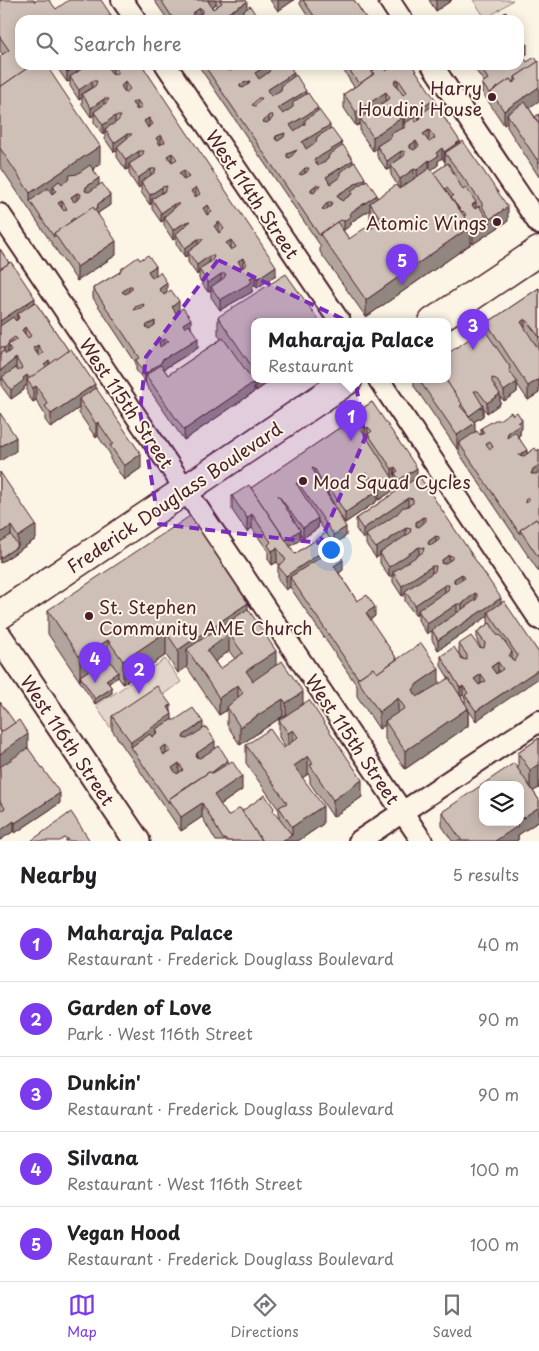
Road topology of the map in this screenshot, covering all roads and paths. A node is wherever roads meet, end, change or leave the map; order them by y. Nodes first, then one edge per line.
1 (122, 0) edge
2 (389, 0) edge
3 (132, 15) edge
4 (399, 15) edge
5 (169, 70) edge
6 (435, 70) edge
7 (0, 214) edge
8 (539, 224) edge
9 (539, 251) edge
10 (337, 318) edge
11 (439, 318) edge
12 (344, 383) edge
13 (381, 383) edge
14 (186, 490) junction
15 (0, 614) edge
16 (539, 619) edge
17 (0, 638) edge
18 (539, 720) edge
19 (402, 812) junction
20 (137, 841) edge
21 (359, 841) edge
22 (422, 841) edge

1 - 3 street
2 - 4 street
5 - 10 street, West 114th Street
6 - 8 street
7 - 14 street, West 115th Street
9 - 11 main road
12 - 14 main road, Frederick Douglass Boulevard
13 - 16 street
14 - 15 main road, Frederick Douglass Boulevard
14 - 19 street, West 115th Street
17 - 20 street, West 116th Street
18 - 19 street
19 - 21 street
19 - 22 street, West 115th Street

